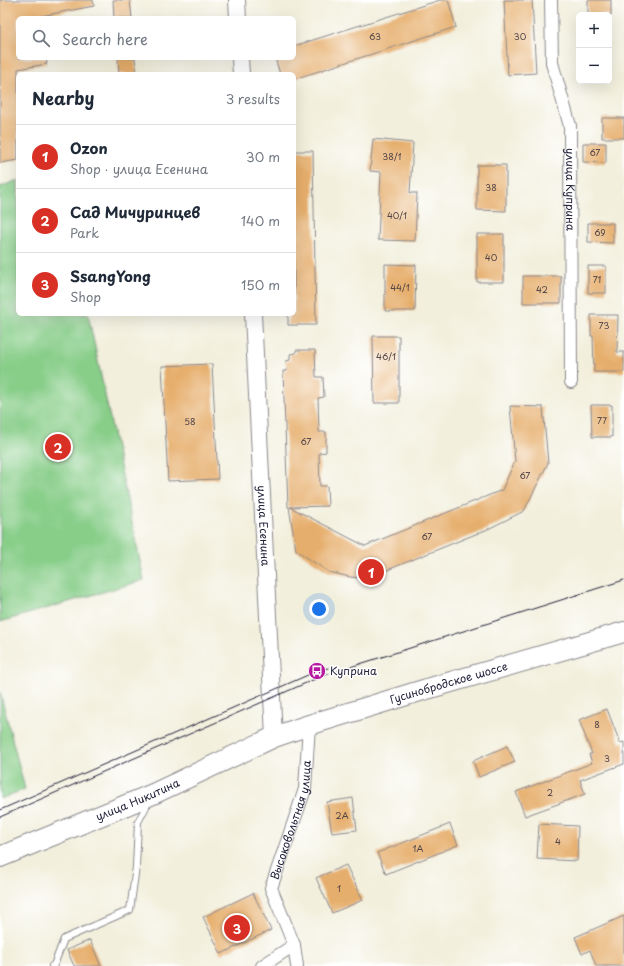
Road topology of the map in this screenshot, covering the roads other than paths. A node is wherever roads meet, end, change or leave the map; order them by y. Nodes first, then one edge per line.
1 (237, 0) edge
2 (550, 0) edge
3 (238, 16) edge
4 (240, 60) edge
5 (241, 72) edge
6 (253, 316) edge
7 (571, 382) dead end
8 (624, 632) edge
9 (309, 725) junction
10 (274, 737) junction
11 (153, 794) junction
12 (0, 857) edge
13 (294, 945) junction
14 (52, 966) edge
15 (262, 966) edge
16 (297, 966) edge

1 - 3 street
2 - 7 street, улица Куприна
4 - 5 street
6 - 10 street, улица Есенина
8 - 9 main road, Гусинобродское шоссе
9 - 10 main road, Гусинобродское шоссе
9 - 13 street, Высоковольтная улица
10 - 11 main road, улица Никитина
11 - 12 main road, улица Никитина
11 - 14 lane
13 - 15 street
13 - 16 street, Высоковольтная улица

